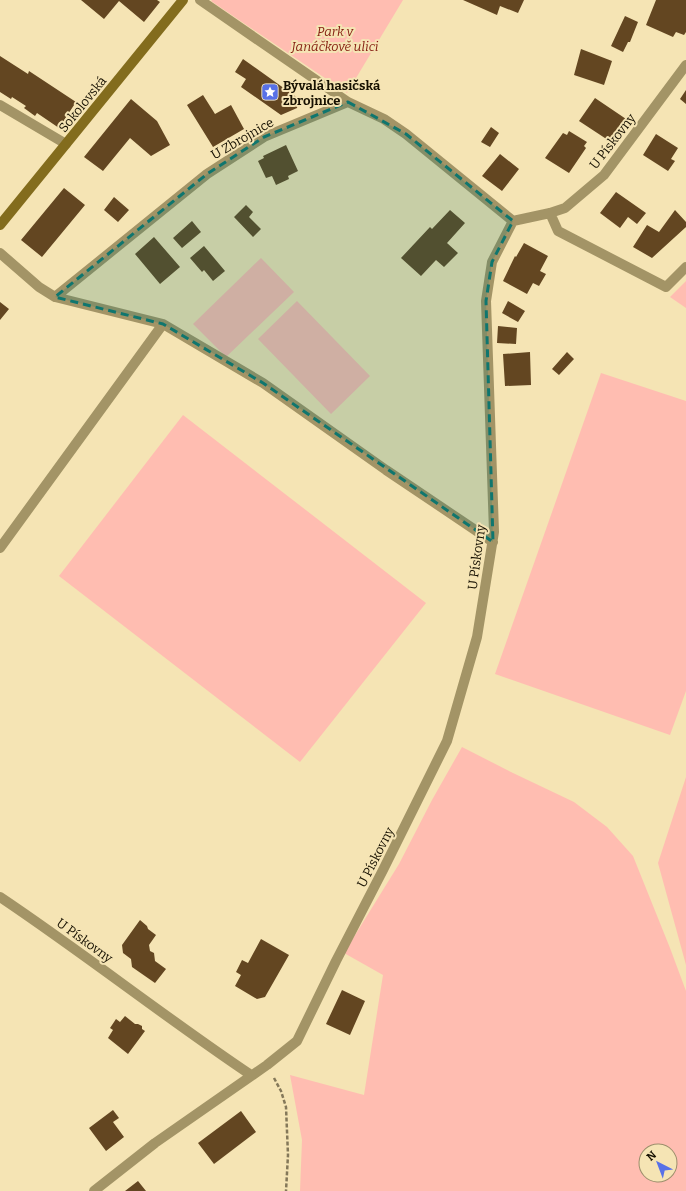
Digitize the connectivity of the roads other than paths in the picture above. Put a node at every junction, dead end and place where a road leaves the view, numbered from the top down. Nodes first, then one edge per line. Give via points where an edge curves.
1 (183, 0) edge
2 (200, 0) edge
3 (686, 66) edge
4 (348, 102) junction
5 (0, 105) edge
6 (66, 144) junction
7 (550, 213) junction
8 (513, 221) junction
9 (0, 225) edge
10 (0, 253) edge
11 (686, 267) edge
12 (55, 297) junction
13 (163, 324) junction
14 (493, 542) junction
15 (0, 548) edge
16 (0, 897) edge
17 (251, 1075) junction
18 (94, 1191) edge

1 - 6 street, Sokolovská
2 - 4 street
3 - 7 street, U Pískovny via 604,175 565,208
4 - 8 street via 384,119 406,134
4 - 12 street, U Zbrojnice via 264,138 207,174
5 - 6 street
6 - 9 street, Sokolovská
7 - 8 street, U Pískovny
7 - 11 street via 558,231 666,287
8 - 14 street, U Pískovny via 492,262 486,301
10 - 12 street via 39,287
12 - 13 street
13 - 14 street via 262,383
13 - 15 street
14 - 17 street, U Pískovny via 477,637 448,742 297,1041
16 - 17 street, U Pískovny via 59,937 205,1045
17 - 18 street, U Pískovny via 155,1143

